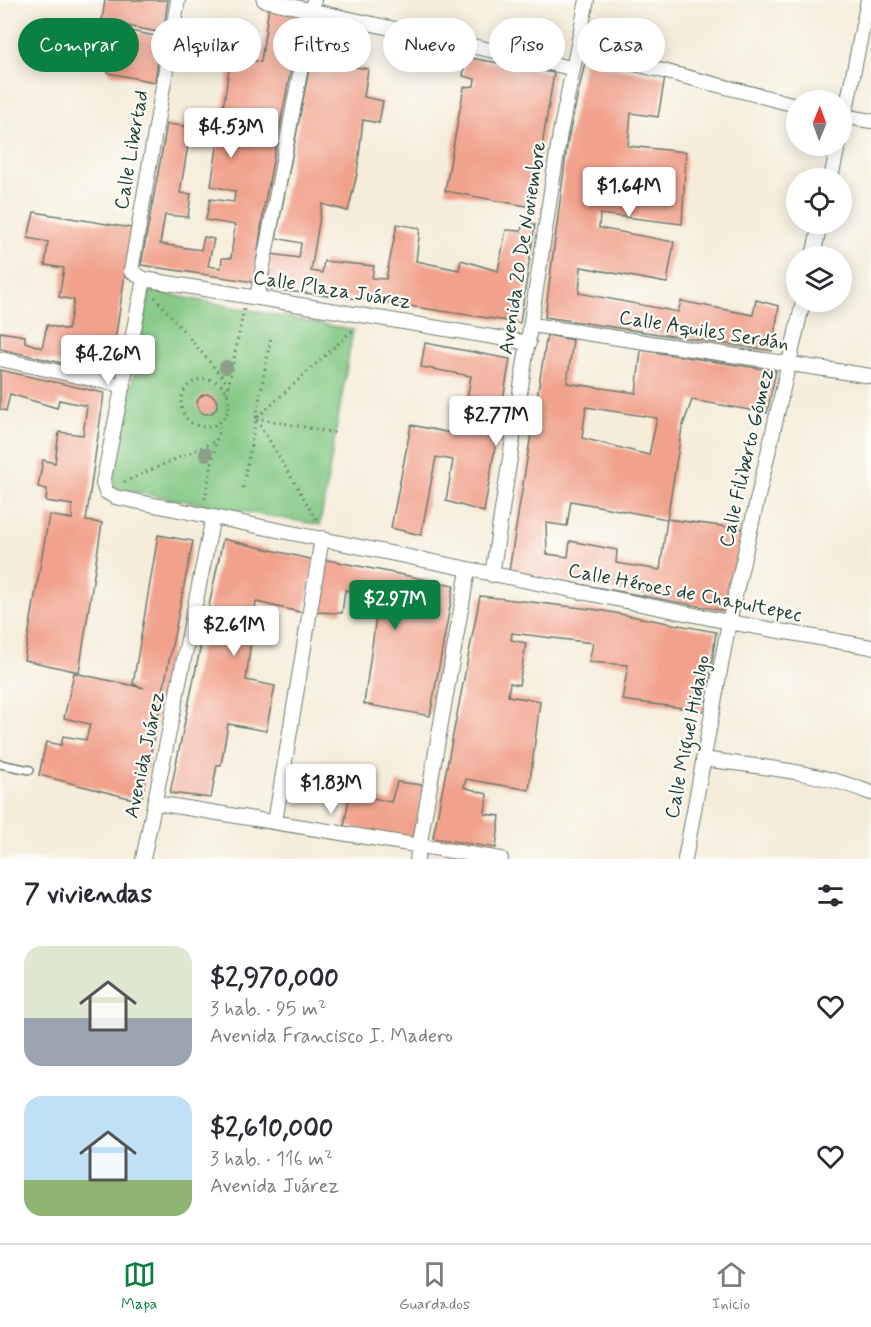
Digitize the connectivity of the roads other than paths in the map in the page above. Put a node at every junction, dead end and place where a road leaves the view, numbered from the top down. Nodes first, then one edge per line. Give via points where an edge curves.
1 (178, 0) edge
2 (264, 0) edge
3 (587, 0) edge
4 (868, 0) edge
5 (313, 5) edge
6 (583, 18) edge
7 (577, 49) edge
8 (571, 68) junction
9 (665, 72) edge
10 (849, 90) edge
11 (786, 102) edge
12 (852, 121) edge
13 (871, 121) edge
14 (131, 271) joint
15 (147, 285) junction
16 (257, 297) junction
17 (801, 312) edge
18 (532, 325) junction
19 (529, 343) junction
20 (0, 359) edge
21 (789, 364) junction
22 (871, 376) edge
23 (124, 386) junction
24 (213, 517) junction
25 (321, 532) junction
26 (468, 570) junction
27 (492, 575) junction
28 (729, 622) junction
29 (871, 647) edge
30 (703, 759) junction
31 (0, 764) edge
32 (30, 770) dead end
33 (871, 793) edge
34 (156, 802) junction
35 (275, 822) junction
36 (418, 852) edge
37 (143, 859) edge
38 (501, 859) edge
39 (685, 859) edge

1 - 14 street, Calle Libertad
2 - 5 street
3 - 6 street, Avenida 20 De Noviembre
4 - 10 street
5 - 8 street
5 - 16 street
7 - 8 street, Avenida 20 De Noviembre
8 - 18 street, Avenida 20 De Noviembre
9 - 11 street
12 - 13 street
14 - 15 street, Calle Plaza Juárez
15 - 16 street, Calle Plaza Juárez
15 - 23 street
16 - 19 street, Calle Plaza Juárez
17 - 21 street, Calle Filiberto Gómez
18 - 19 street, Avenida 20 De Noviembre
18 - 21 street, Calle Aquiles Serdán
19 - 27 street, Avenida 20 De Noviembre
20 - 23 street
21 - 22 street, Calle Aquiles Serdán
21 - 28 street, Calle Filiberto Gómez
23 - 24 street via 103,483 106,492
24 - 25 street
24 - 34 street, Avenida Juárez
25 - 26 street
25 - 35 street
26 - 27 street
26 - 36 street
27 - 28 street, Calle Héroes de Chapultepec
28 - 29 street, Calle Héroes de Chapultepec
28 - 30 street, Calle Miguel Hidalgo
30 - 33 street via 844,782
30 - 39 street, Calle Miguel Hidalgo
31 - 32 lane
34 - 35 street
34 - 37 street, Avenida Juárez
35 - 36 street
36 - 38 street

